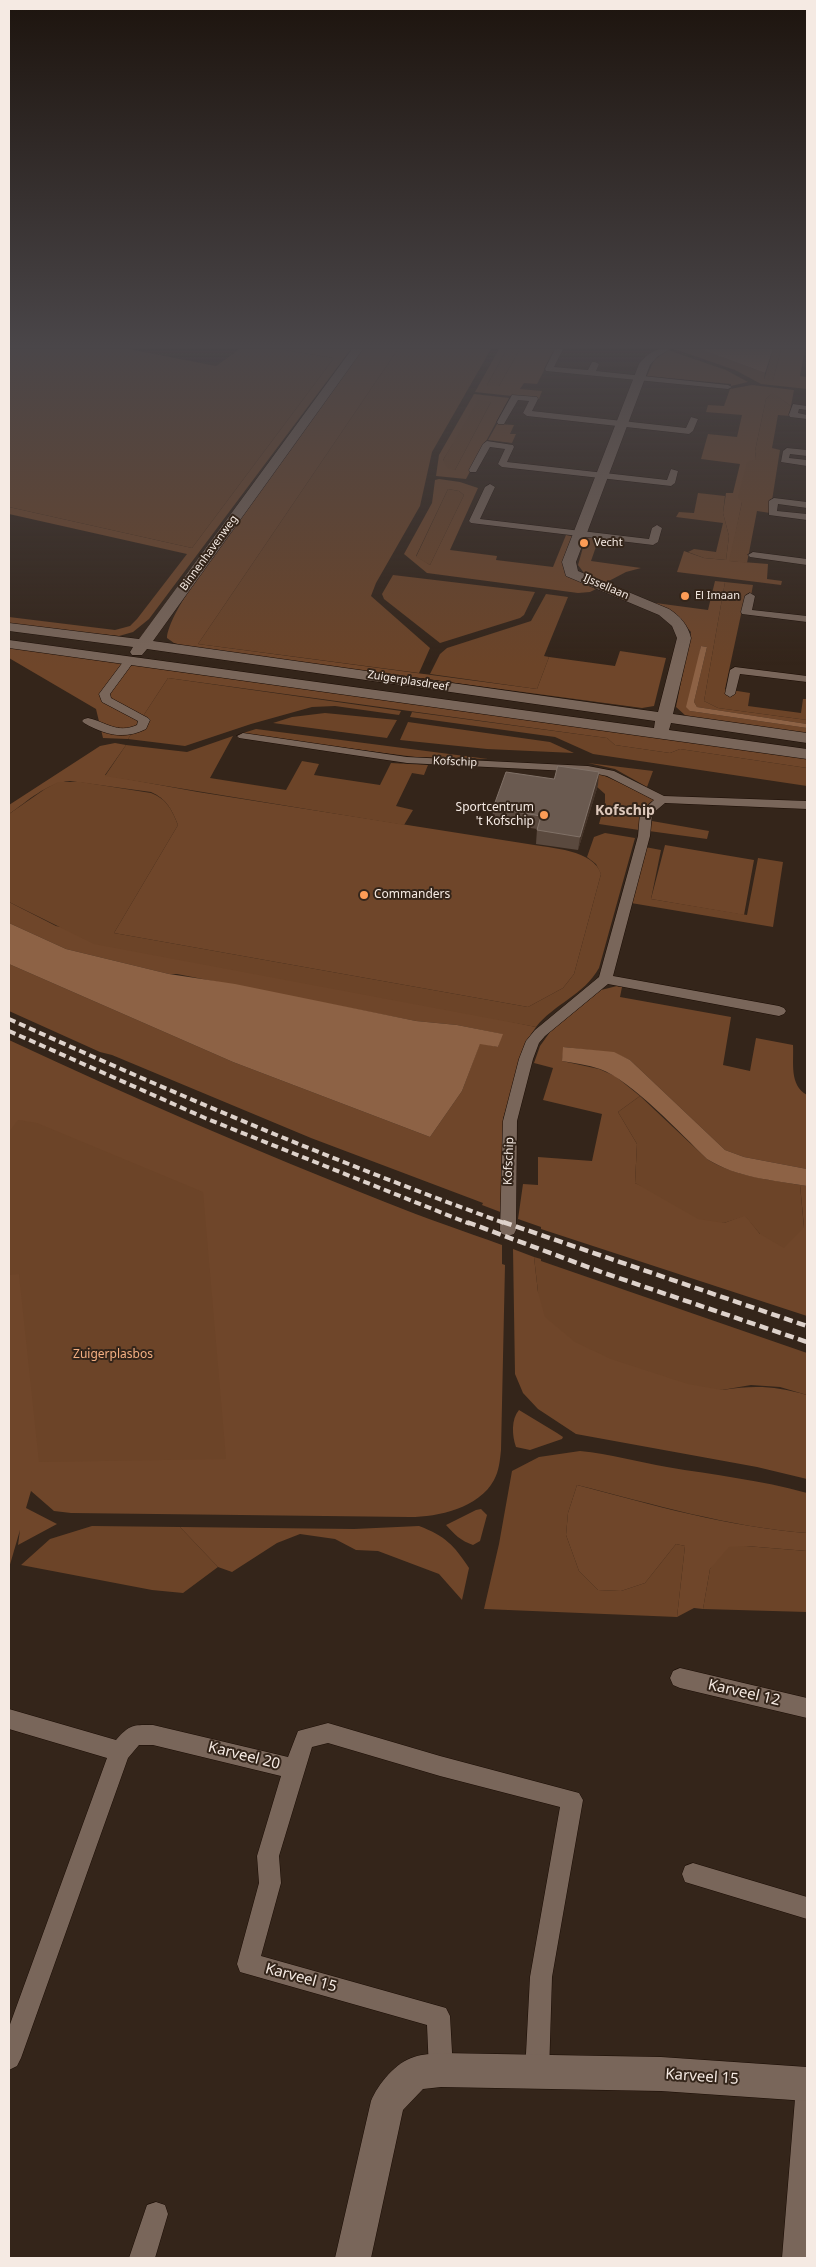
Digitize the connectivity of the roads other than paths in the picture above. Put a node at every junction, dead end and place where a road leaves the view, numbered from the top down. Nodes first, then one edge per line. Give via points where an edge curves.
1 (281, 455) edge
2 (482, 455) edge
3 (506, 455) edge
4 (528, 455) dead end
5 (610, 455) edge
6 (785, 455) edge
7 (551, 458) dead end
8 (807, 463) edge
9 (523, 466) junction
10 (628, 466) dead end
11 (546, 469) junction
12 (650, 469) dead end
13 (474, 470) dead end
14 (674, 471) dead end
15 (602, 475) junction
16 (624, 478) junction
17 (646, 480) junction
18 (490, 487) dead end
19 (807, 505) edge
20 (502, 511) dead end
21 (526, 513) dead end
22 (807, 517) edge
23 (610, 523) dead end
24 (496, 524) junction
25 (521, 526) junction
26 (657, 528) dead end
27 (580, 534) junction
28 (605, 536) junction
29 (753, 556) dead end
30 (807, 562) edge
31 (750, 596) dead end
32 (807, 620) edge
33 (9, 628) edge
34 (9, 644) edge
35 (144, 644) junction
36 (130, 660) junction
37 (807, 679) edge
38 (730, 694) dead end
39 (88, 721) dead end
40 (662, 726) junction
41 (243, 736) dead end
42 (807, 738) edge
43 (807, 754) edge
44 (662, 799) junction
45 (807, 805) edge
46 (605, 979) junction
47 (779, 1011) dead end
48 (508, 1230) dead end
49 (680, 1678) dead end
50 (807, 1708) edge
51 (9, 1720) edge
52 (120, 1751) junction
53 (294, 1769) junction
54 (693, 1874) dead end
55 (807, 1908) edge
56 (9, 2058) edge
57 (441, 2070) junction
58 (537, 2073) junction
59 (807, 2084) edge
60 (807, 2099) edge
61 (156, 2214) dead end
62 (142, 2258) edge
63 (353, 2258) edge
64 (795, 2258) edge

1 - 35 street, Binnenhavenweg
2 - 13 street
3 - 9 street via 502,464
4 - 9 street
5 - 15 street, IJssellaan
6 - 8 street via 784,460
7 - 11 street
9 - 11 street
10 - 16 street
11 - 15 street
12 - 17 street
14 - 17 street via 671,483
15 - 16 street
15 - 27 street, IJssellaan
16 - 17 street
18 - 24 street via 474,521
19 - 22 street via 774,501 772,512
20 - 24 street
21 - 25 street
23 - 28 street
24 - 25 street
25 - 27 street
26 - 28 street via 653,542 630,536
27 - 28 street
27 - 40 street, IJssellaan via 569,562 572,573 664,612 683,629 684,638
29 - 30 street
31 - 32 street via 746,612
33 - 35 street, Zuigerplasdreef
34 - 36 street, Zuigerplasdreef
35 - 36 street, Binnenhavenweg
35 - 40 street, Zuigerplasdreef
36 - 39 street via 104,694 106,700 144,720 142,727 133,732 106,731
36 - 40 street, Zuigerplasdreef
37 - 38 street via 735,670
40 - 42 street, Zuigerplasdreef
40 - 43 street, Zuigerplasdreef
41 - 44 street, Kofschip via 407,760 588,769 610,773
44 - 45 street, Kofschip
44 - 46 street via 646,813 644,836
46 - 47 street
46 - 48 street, Kofschip via 540,1033 526,1059 510,1121
49 - 50 street, Karveel 12
51 - 52 street
52 - 53 street, Karveel 20 via 134,1735 153,1735
52 - 56 street, Karveel 20
53 - 57 street, Karveel 15 via 268,1856 270,1883 248,1964 438,2016
53 - 58 street, Karveel 20 via 305,1738 328,1733 572,1800 541,1978
54 - 55 street
57 - 58 street, Karveel 15
57 - 63 street, Karveel 15 via 415,2073 388,2101
58 - 59 street, Karveel 15 via 661,2074
60 - 64 street
61 - 62 street

